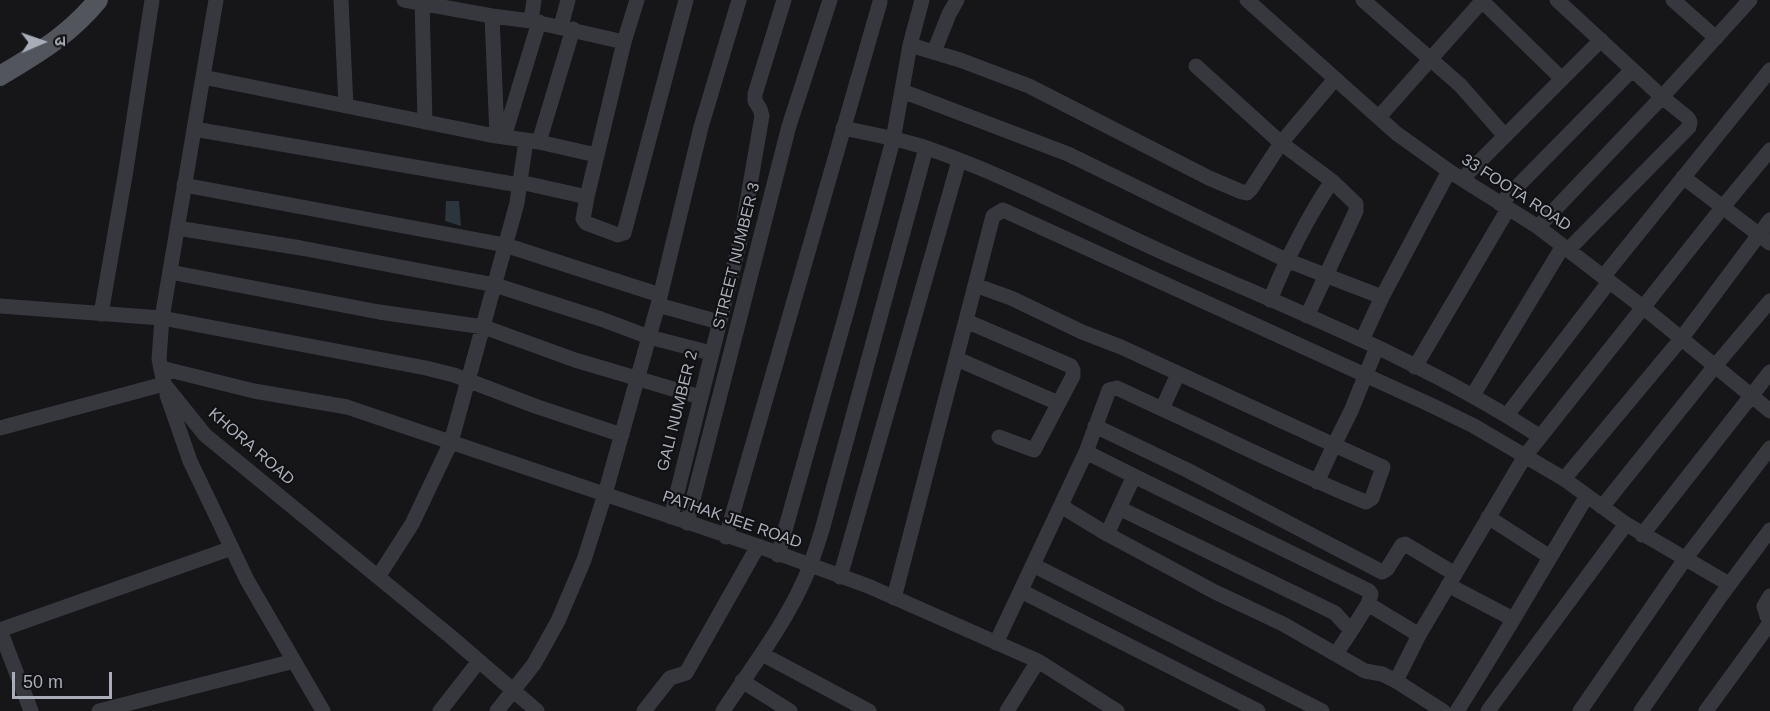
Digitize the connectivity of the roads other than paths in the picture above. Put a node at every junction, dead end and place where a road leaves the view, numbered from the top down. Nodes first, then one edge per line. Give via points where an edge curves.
1 (98, 0) edge
2 (152, 0) edge
3 (216, 0) edge
4 (341, 0) edge
5 (404, 0) edge
6 (534, 0) edge
7 (568, 0) edge
8 (637, 0) edge
9 (686, 0) edge
10 (739, 0) edge
11 (784, 0) edge
12 (830, 0) edge
13 (922, 0) edge
14 (957, 0) edge
15 (1246, 0) edge
16 (1364, 0) edge
17 (1482, 0) edge
18 (1557, 0) edge
19 (1673, 0) edge
20 (1750, 0) edge
21 (422, 1) edge
22 (880, 2) dead end
23 (462, 5) edge
24 (1264, 6) edge
25 (492, 16) junction
26 (535, 21) junction
27 (567, 28) junction
28 (1716, 38) junction
29 (1601, 40) junction
30 (624, 42) junction
31 (910, 45) junction
32 (934, 52) junction
33 (1431, 59) junction
34 (1196, 66) dead end
35 (1632, 70) junction
36 (1770, 70) edge
37 (0, 76) edge
38 (203, 77) junction
39 (1335, 79) junction
40 (1562, 79) junction
41 (902, 91) junction
42 (1662, 97) junction
43 (346, 106) junction
44 (1378, 117) junction
45 (425, 122) junction
46 (843, 128) junction
47 (194, 129) junction
48 (500, 136) junction
49 (1505, 136) junction
50 (893, 140) junction
51 (532, 141) junction
52 (1281, 143) junction
53 (926, 148) junction
54 (1770, 150) edge
55 (596, 155) junction
56 (959, 161) junction
57 (1456, 175) junction
58 (1683, 177) junction
59 (1332, 181) junction
60 (520, 183) junction
61 (184, 185) junction
62 (587, 197) junction
63 (1504, 207) junction
64 (1722, 208) junction
65 (1770, 220) edge
66 (1538, 227) junction
67 (177, 228) junction
68 (1764, 239) edge
69 (506, 245) junction
70 (1566, 248) junction
71 (1287, 260) junction
72 (170, 272) junction
73 (1326, 275) junction
74 (1606, 280) junction
75 (495, 285) junction
76 (975, 285) junction
77 (1382, 297) junction
78 (659, 300) junction
79 (1270, 300) junction
80 (1770, 301) edge
81 (0, 306) edge
82 (1644, 308) junction
83 (101, 314) junction
84 (1307, 316) junction
85 (162, 318) junction
86 (966, 321) junction
87 (719, 322) junction
88 (484, 327) junction
89 (649, 338) junction
90 (1681, 339) junction
91 (1362, 340) junction
92 (1377, 347) junction
93 (711, 353) junction
94 (957, 359) junction
95 (1715, 366) junction
96 (1415, 367) junction
97 (1770, 372) edge
98 (1178, 374) junction
99 (162, 376) junction
100 (1365, 376) junction
101 (637, 380) junction
102 (468, 381) junction
103 (1473, 395) junction
104 (1750, 395) junction
105 (700, 397) junction
106 (1058, 404) junction
107 (1162, 410) junction
108 (1770, 411) edge
109 (1507, 415) junction
110 (1095, 426) junction
111 (0, 428) edge
112 (622, 435) junction
113 (1539, 436) junction
114 (999, 437) dead end
115 (451, 442) junction
116 (1334, 445) junction
117 (1770, 448) edge
118 (1086, 452) junction
119 (1525, 456) junction
120 (1134, 476) junction
121 (1564, 479) junction
122 (1317, 482) junction
123 (605, 494) junction
124 (1587, 496) junction
125 (1061, 506) junction
126 (1602, 507) junction
127 (1119, 508) junction
128 (670, 517) junction
129 (1488, 518) junction
130 (687, 523) junction
131 (1626, 524) junction
132 (1770, 530) edge
133 (1107, 534) junction
134 (1642, 535) junction
135 (726, 537) junction
136 (758, 546) junction
137 (232, 548) junction
138 (778, 555) junction
139 (1550, 556) junction
140 (1685, 559) junction
141 (1033, 565) junction
142 (810, 566) junction
143 (378, 577) junction
144 (840, 577) junction
145 (1451, 580) junction
146 (1729, 584) junction
147 (1021, 591) junction
148 (1770, 596) edge
149 (894, 598) junction
150 (1368, 604) junction
151 (1770, 618) edge
152 (1513, 619) junction
153 (1770, 623) edge
154 (1353, 628) junction
155 (0, 630) edge
156 (1419, 635) junction
157 (996, 643) junction
158 (762, 654) junction
159 (1336, 654) junction
160 (294, 661) junction
161 (479, 661) junction
162 (1038, 661) junction
163 (742, 681) junction
164 (1396, 681) junction
165 (514, 691) junction
166 (725, 710) edge
167 (31, 711) edge
168 (99, 711) edge
169 (323, 711) edge
170 (440, 711) edge
171 (497, 711) edge
172 (537, 711) edge
173 (644, 711) edge
174 (790, 711) edge
175 (869, 711) edge
176 (1006, 711) edge
177 (1117, 711) edge
178 (1258, 711) edge
179 (1322, 711) edge
180 (1443, 711) edge
181 (1457, 711) edge
182 (1488, 711) edge
183 (1580, 711) edge
184 (1641, 711) edge
185 (1706, 711) edge

1 - 37 main road via 59,40
2 - 83 street
3 - 38 street
4 - 43 street
5 - 21 street
6 - 26 street
7 - 27 street
8 - 30 street
9 - 62 street via 624,232 618,235 586,223
10 - 78 street via 701,127
11 - 87 street, GALI NUMBER 2 via 755,94 762,116 741,237
12 - 130 street, STREET NUMBER 3 via 789,126
13 - 31 street
14 - 32 street
15 - 24 street, 33 FOOTA ROAD
16 - 33 street
17 - 33 street
17 - 40 street
18 - 29 street
19 - 28 street
20 - 28 street
21 - 23 street
21 - 45 street
22 - 46 street
23 - 25 street
24 - 39 street, 33 FOOTA ROAD
25 - 26 street
25 - 48 street
26 - 27 street
26 - 48 street
27 - 30 street
27 - 51 street
28 - 42 street
29 - 35 street
29 - 40 street
30 - 55 street
31 - 32 street
31 - 41 street
32 - 52 street via 1029,86 1242,192 1251,189
33 - 44 street
33 - 49 street
34 - 52 street
35 - 42 street
35 - 63 street
36 - 58 street
38 - 43 street
38 - 47 street
39 - 44 street, 33 FOOTA ROAD
39 - 52 street
40 - 49 street
41 - 50 street
41 - 71 street via 1068,154
42 - 66 street
42 - 70 street via 1688,118 1689,127
43 - 45 street
44 - 57 street, 33 FOOTA ROAD
45 - 48 street
46 - 50 street
46 - 135 street
47 - 60 street
47 - 61 street
48 - 51 street
49 - 57 street
50 - 53 street
50 - 138 street
51 - 55 street
51 - 60 street
52 - 59 street
53 - 56 street
53 - 142 street
54 - 64 street
55 - 62 street
56 - 79 street
56 - 144 street
57 - 63 street, 33 FOOTA ROAD
57 - 77 street
58 - 64 street
58 - 74 street
59 - 71 street
59 - 73 street via 1356,204 1356,211
60 - 62 street
60 - 69 street
61 - 67 street
61 - 69 street
63 - 66 street, 33 FOOTA ROAD
63 - 96 street
64 - 68 street
64 - 82 street
65 - 68 street
66 - 70 street, 33 FOOTA ROAD
67 - 72 street
67 - 75 street
68 - 90 street
69 - 75 street
69 - 78 street
70 - 74 street, 33 FOOTA ROAD
70 - 103 street
71 - 73 street
71 - 79 street
72 - 85 street
72 - 88 street via 379,312
73 - 77 street
73 - 84 street
74 - 82 street, 33 FOOTA ROAD
74 - 109 street
75 - 88 street
75 - 89 street
76 - 86 street
76 - 98 street
76 - 100 street via 993,216 1003,210
77 - 91 street
78 - 87 street
78 - 89 street
79 - 84 street
80 - 95 street
81 - 83 street
82 - 90 street, 33 FOOTA ROAD
82 - 113 street
83 - 85 street
84 - 91 street
85 - 99 street
85 - 102 street via 426,368
86 - 94 street
86 - 106 street via 1071,366 1073,376
87 - 93 street, GALI NUMBER 2
88 - 101 street
88 - 102 street
89 - 93 street
89 - 101 street
90 - 95 street, 33 FOOTA ROAD
90 - 121 street
91 - 92 street
92 - 96 street
92 - 100 street
93 - 105 street, GALI NUMBER 2
94 - 106 street
94 - 149 street
95 - 104 street, 33 FOOTA ROAD
95 - 126 street
96 - 103 street
97 - 104 street
98 - 107 street
98 - 116 street
99 - 111 street
99 - 115 street, PATHAK JEE ROAD via 346,407
99 - 137 street via 190,461
99 - 143 street, KHORA ROAD via 205,435
100 - 116 street
100 - 119 street via 1474,426
101 - 105 street
101 - 112 street
102 - 112 street
102 - 115 street
103 - 109 street
104 - 108 street, 33 FOOTA ROAD
104 - 134 street
105 - 128 street, GALI NUMBER 2
106 - 114 street via 1034,450
107 - 110 street via 1113,388 1106,395
107 - 122 street
109 - 113 street
110 - 118 street
110 - 145 street via 1382,572 1405,544
112 - 123 street
113 - 119 street
115 - 123 street, PATHAK JEE ROAD
115 - 143 street via 412,524
116 - 122 street
116 - 122 street via 1383,467 1371,498 1366,502
117 - 140 street
118 - 120 street
118 - 125 street
119 - 121 street
119 - 129 street
120 - 127 street
120 - 150 street via 1369,591
121 - 124 street
123 - 128 street, PATHAK JEE ROAD
123 - 165 street via 584,560 558,621
124 - 126 street
124 - 139 street
125 - 133 street
125 - 141 street
126 - 131 street
127 - 133 street
127 - 154 street via 1332,612
128 - 130 street, PATHAK JEE ROAD
129 - 139 street
129 - 145 street
130 - 135 street, PATHAK JEE ROAD
131 - 134 street
131 - 182 street
132 - 146 street
133 - 159 street
134 - 140 street
135 - 136 street, PATHAK JEE ROAD
136 - 138 street, PATHAK JEE ROAD
136 - 173 street via 686,673 670,678
137 - 155 street
137 - 160 street
138 - 142 street, PATHAK JEE ROAD
139 - 152 street
140 - 146 street
140 - 183 street
141 - 147 street
141 - 179 street
142 - 144 street, PATHAK JEE ROAD
142 - 158 street
143 - 161 street, KHORA ROAD
144 - 149 street, PATHAK JEE ROAD
145 - 152 street
145 - 156 street
146 - 184 street
147 - 157 street
147 - 178 street
148 - 151 street via 1764,606
149 - 157 street, PATHAK JEE ROAD
150 - 154 street
150 - 156 street
152 - 181 street
153 - 185 street
154 - 159 street
155 - 167 street
156 - 164 street
157 - 162 street, PATHAK JEE ROAD
158 - 163 street
158 - 175 street
159 - 164 street via 1365,671
160 - 168 street
160 - 169 street
161 - 165 street, KHORA ROAD
161 - 170 street
162 - 176 street
162 - 177 street, PATHAK JEE ROAD
163 - 166 street
163 - 174 street
164 - 180 street
165 - 171 street
165 - 172 street, KHORA ROAD

